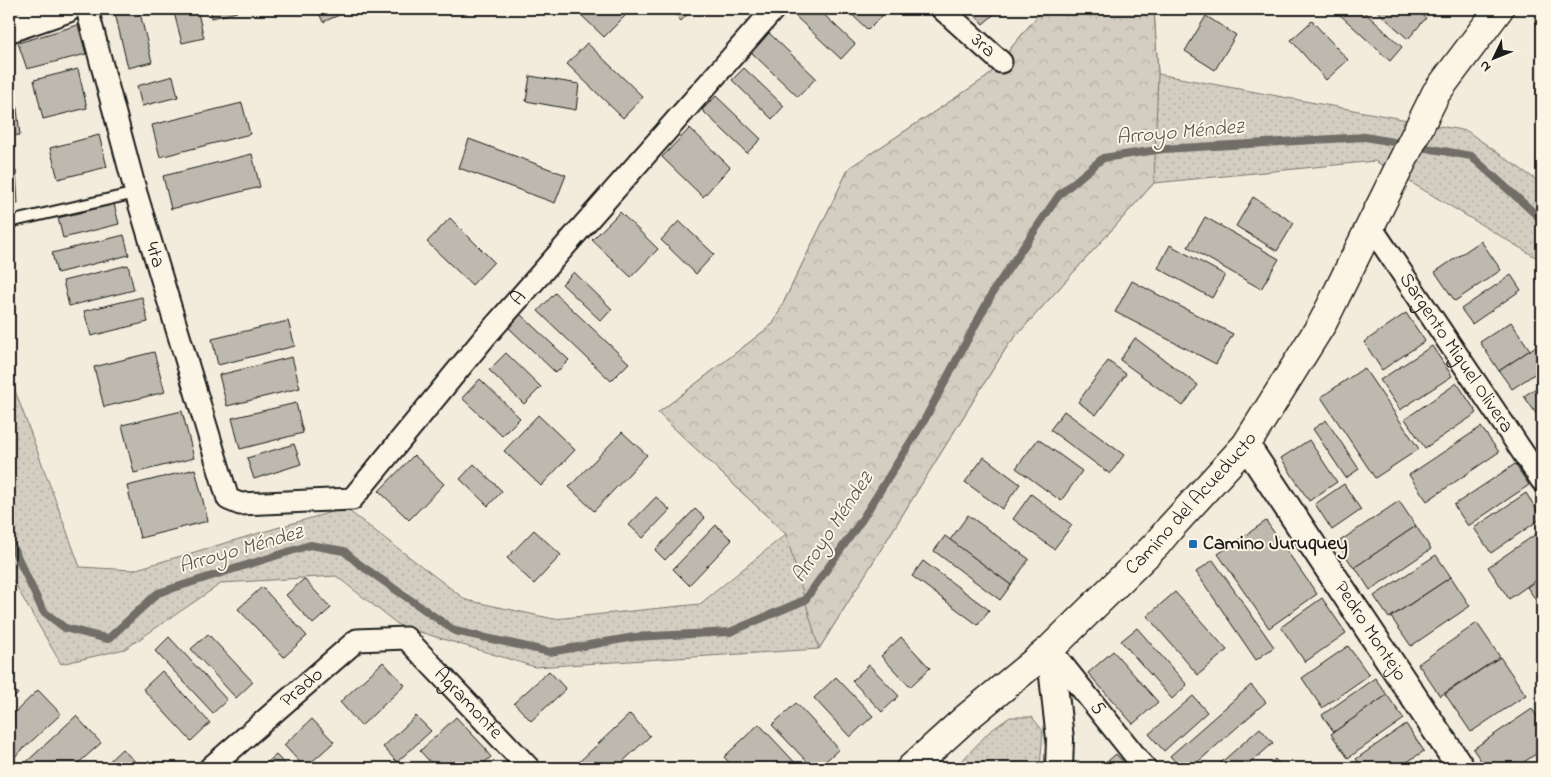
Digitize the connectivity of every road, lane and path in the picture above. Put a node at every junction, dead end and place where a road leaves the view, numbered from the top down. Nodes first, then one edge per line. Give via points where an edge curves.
1 (67, 9) edge
2 (87, 9) edge
3 (774, 9) edge
4 (942, 9) edge
5 (1499, 9) edge
6 (9, 28) edge
7 (1001, 62) dead end
8 (136, 193) junction
9 (9, 222) edge
10 (1371, 227) junction
11 (1246, 445) junction
12 (1542, 480) edge
13 (228, 499) joint
14 (406, 638) joint
15 (1050, 649) junction
16 (210, 768) edge
17 (529, 768) edge
18 (911, 768) edge
19 (1059, 768) edge
20 (1145, 768) edge
21 (1461, 768) edge

1 - 6 street
2 - 8 street, 4ta
3 - 13 street, A via 485,337 352,499 240,504
4 - 7 street, 3ra
5 - 10 main road, Camino del Acueducto via 1436,93
8 - 9 lane
8 - 13 street, 4ta
10 - 11 main road, Camino del Acueducto via 1323,322
10 - 12 street, Sargento Miguel Olivera
11 - 15 main road, Camino del Acueducto via 1156,545
11 - 21 street, Pedro Montejo
14 - 16 street, Prado via 357,640
14 - 17 street, Agramonte
15 - 18 main road, Camino del Acueducto
15 - 19 street via 1060,739
15 - 20 street, 5

